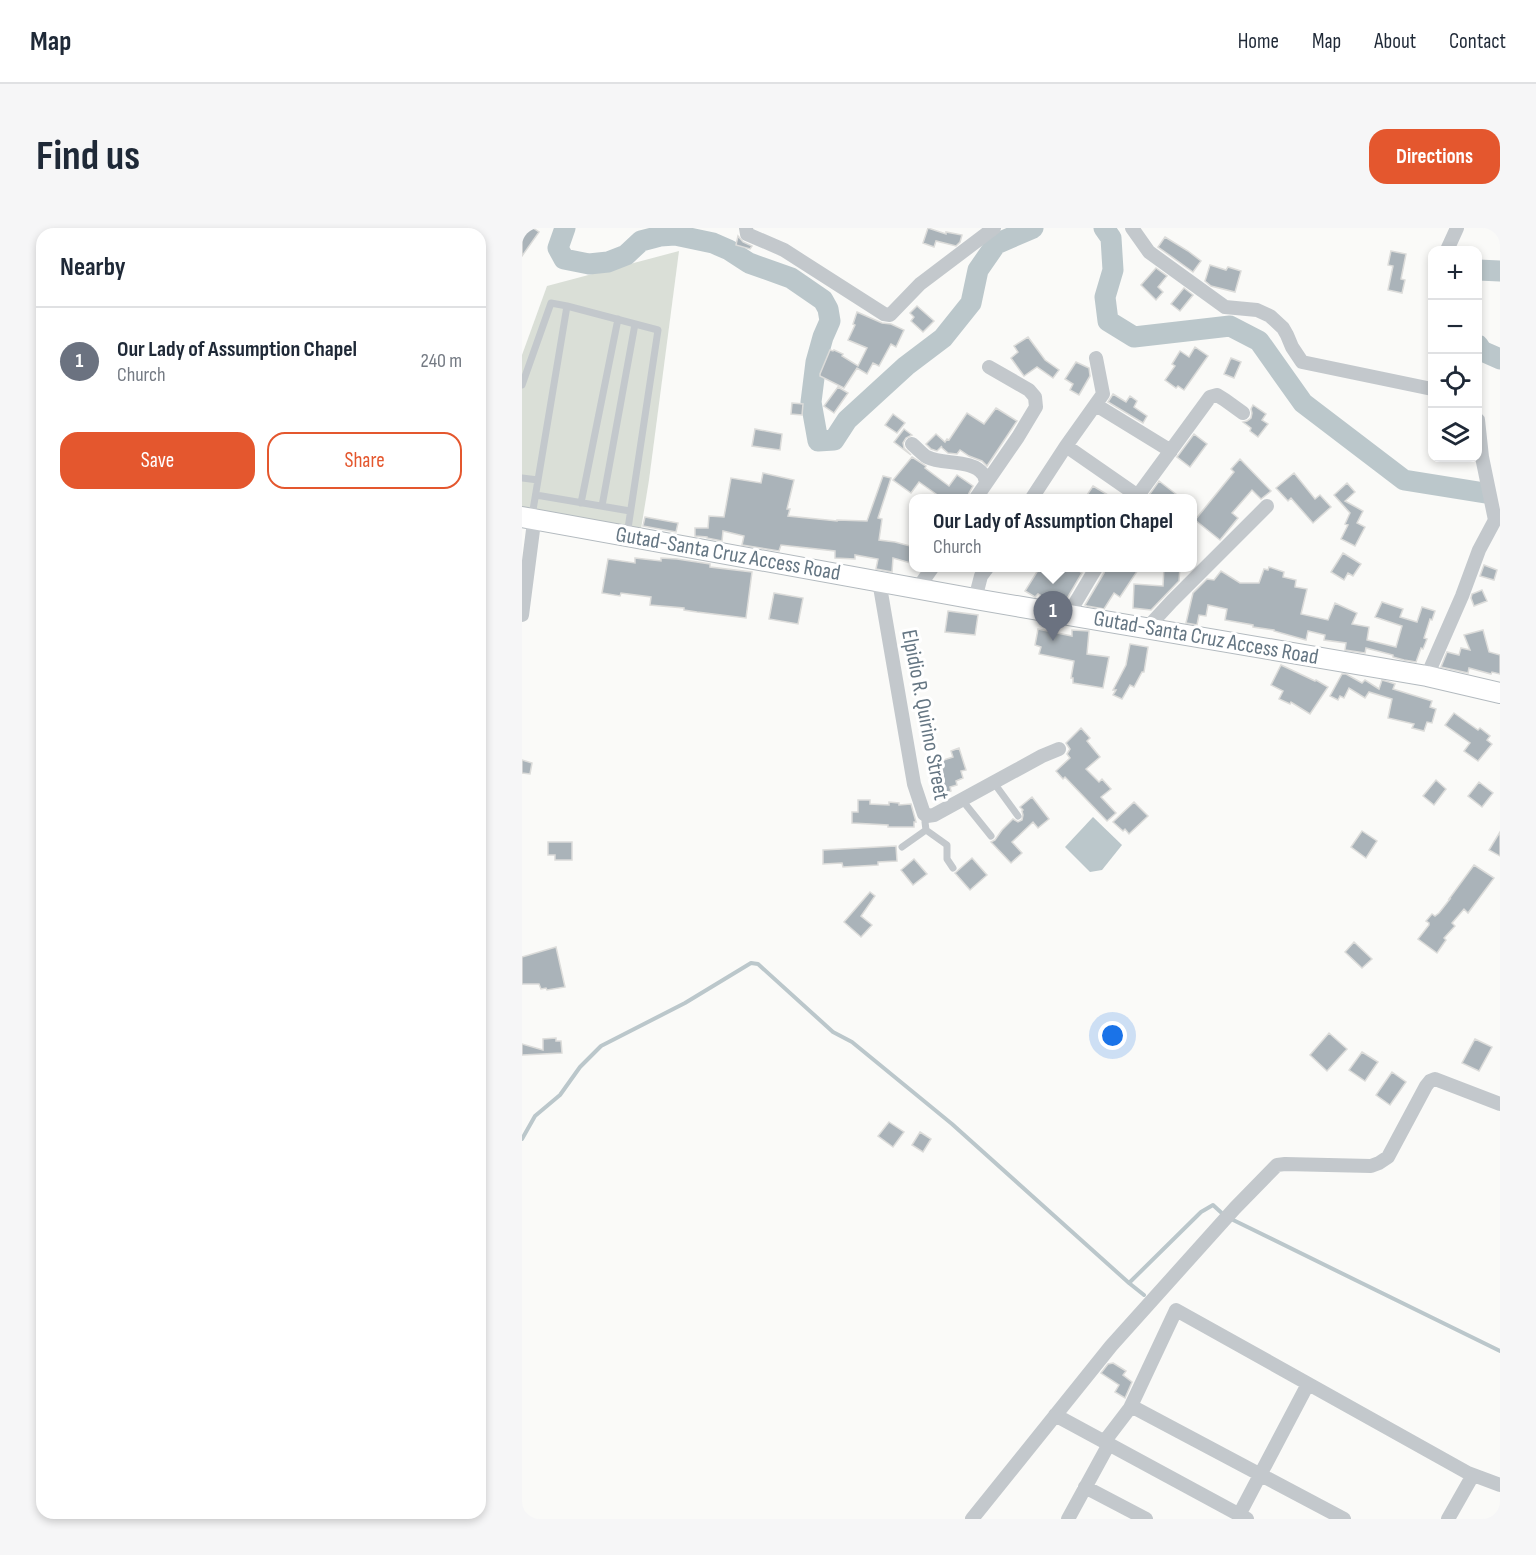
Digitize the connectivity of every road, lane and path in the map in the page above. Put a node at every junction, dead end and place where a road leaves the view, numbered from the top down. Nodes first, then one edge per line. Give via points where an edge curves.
1 (746, 228) edge
2 (994, 228) edge
3 (1132, 228) edge
4 (1457, 228) edge
5 (1449, 246) edge
6 (567, 306) junction
7 (618, 319) junction
8 (635, 324) junction
9 (1096, 358) dead end
10 (990, 367) dead end
11 (522, 385) edge
12 (1428, 388) edge
13 (1096, 405) junction
14 (1244, 413) dead end
15 (912, 444) dead end
16 (1066, 446) junction
17 (1171, 451) junction
18 (1482, 457) edge
19 (522, 478) edge
20 (538, 480) junction
21 (986, 483) junction
22 (979, 494) edge
23 (1035, 494) edge
24 (1133, 494) edge
25 (1139, 494) edge
26 (536, 495) junction
27 (581, 503) junction
28 (602, 506) junction
29 (1267, 506) dead end
30 (630, 511) junction
31 (530, 518) edge
32 (627, 535) junction
33 (929, 572) edge
34 (984, 572) edge
35 (1093, 572) edge
36 (879, 581) junction
37 (918, 588) junction
38 (975, 598) junction
39 (522, 615) edge
40 (1068, 615) junction
41 (1147, 628) junction
42 (1427, 676) junction
43 (1500, 693) edge
44 (1059, 749) dead end
45 (994, 783) junction
46 (962, 800) junction
47 (1018, 816) dead end
48 (926, 823) junction
49 (991, 836) dead end
50 (902, 847) dead end
51 (953, 868) dead end
52 (1500, 1104) edge
53 (1308, 1384) junction
54 (1131, 1406) junction
55 (1055, 1415) junction
56 (1107, 1443) junction
57 (1260, 1474) junction
58 (1473, 1475) junction
59 (1500, 1485) edge
60 (1085, 1487) junction
61 (1243, 1517) edge
62 (972, 1519) edge
63 (1068, 1519) edge
64 (1146, 1519) edge
65 (1344, 1519) edge
66 (1448, 1519) edge

1 - 2 street via 747,234 784,250 890,315 920,284
3 - 12 street via 1149,252 1225,307 1257,310 1270,316 1283,328 1302,362
4 - 5 street
6 - 7 lane
6 - 11 lane via 551,303
6 - 20 lane
7 - 8 lane
7 - 27 lane
8 - 28 lane
8 - 30 lane via 658,330
9 - 13 street via 1103,394
10 - 21 street via 1029,390 1036,407
13 - 16 street
13 - 17 street
14 - 17 street via 1217,395 1210,397
15 - 21 street via 928,457 978,470 984,474
16 - 23 street
16 - 24 street
17 - 25 street
18 - 42 street via 1495,520
19 - 20 lane
20 - 26 lane
21 - 22 street
26 - 27 lane
26 - 31 lane
27 - 28 lane
28 - 30 lane
29 - 41 street
30 - 32 lane
31 - 32 main road, Gutad-Santa Cruz Access Road
31 - 39 street via 533,530
32 - 36 main road, Gutad-Santa Cruz Access Road
33 - 37 street
34 - 38 street
35 - 40 street
36 - 37 main road, Gutad-Santa Cruz Access Road
36 - 48 street, Elpidio R. Quirino Street via 914,784
37 - 38 main road, Gutad-Santa Cruz Access Road
38 - 40 main road, Gutad-Santa Cruz Access Road
40 - 41 main road, Gutad-Santa Cruz Access Road
41 - 42 main road, Gutad-Santa Cruz Access Road
42 - 43 main road, Gutad-Santa Cruz Access Road
44 - 45 street, Elpidio R. Quirino Street
45 - 46 street, Elpidio R. Quirino Street
45 - 47 lane
46 - 48 street, Elpidio R. Quirino Street via 934,814
46 - 49 lane
48 - 50 lane
48 - 51 lane via 947,845 947,859
52 - 55 street via 1435,1079 1430,1081 1388,1157 1379,1163 1277,1165 1111,1346
53 - 54 street via 1176,1310
53 - 57 street
53 - 58 street
54 - 56 street
54 - 57 street
55 - 56 street
55 - 62 street
56 - 60 street
56 - 61 street
57 - 61 street
57 - 65 street
58 - 59 street
58 - 66 street
60 - 63 street
60 - 64 street

